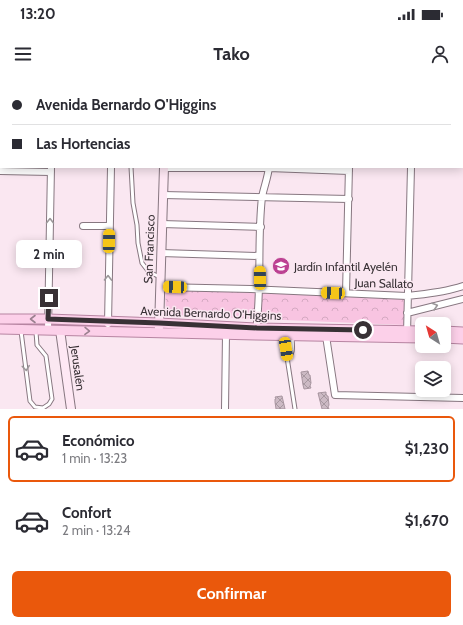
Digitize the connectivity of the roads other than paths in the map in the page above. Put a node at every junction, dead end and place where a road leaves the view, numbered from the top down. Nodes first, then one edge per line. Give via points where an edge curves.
1 (111, 168) edge
2 (131, 168) edge
3 (164, 168) edge
4 (269, 168) edge
5 (411, 168) edge
6 (349, 169) edge
7 (51, 170) edge
8 (0, 171) edge
9 (163, 195) junction
10 (262, 196) junction
11 (349, 199) junction
12 (162, 224) junction
13 (83, 226) dead end
14 (109, 226) junction
15 (261, 227) junction
16 (161, 253) junction
17 (259, 256) junction
18 (160, 277) junction
19 (463, 286) edge
20 (160, 287) junction
21 (260, 289) junction
22 (346, 293) junction
23 (407, 296) junction
24 (463, 299) edge
25 (407, 313) junction
26 (0, 319) edge
27 (48, 319) junction
28 (108, 321) junction
29 (159, 328) junction
30 (0, 329) edge
31 (21, 330) junction
32 (35, 330) junction
33 (48, 330) junction
34 (60, 330) junction
35 (108, 331) junction
36 (451, 331) edge
37 (256, 332) junction
38 (415, 332) edge
39 (463, 332) edge
40 (226, 334) junction
41 (407, 334) junction
42 (287, 336) junction
43 (326, 336) junction
44 (415, 336) edge
45 (451, 338) edge
46 (463, 339) edge
47 (287, 358) junction
48 (463, 398) edge
49 (72, 409) edge
50 (225, 409) edge
51 (295, 409) edge

1 - 14 street
2 - 18 lane via 133,203 142,263 149,272
3 - 4 street
3 - 9 street, San Francisco
4 - 6 street
4 - 10 street
5 - 23 street
6 - 11 street
7 - 8 street
27 -> 7 street
9 - 10 street
9 - 12 street, San Francisco
10 - 11 street
10 - 15 street
11 - 22 street
12 - 15 street
12 - 16 street, San Francisco
13 - 14 street
28 -> 14 street
15 - 17 street
16 - 17 street
16 - 18 street, San Francisco
17 - 21 street
18 - 20 street, San Francisco
19 - 23 street, Juan Sallato via 452,290
20 - 21 street, Juan Sallato
20 - 29 street, San Francisco
21 - 22 street, Juan Sallato
21 - 37 street
22 - 23 street, Juan Sallato
23 - 25 street
25 -> 24 street
25 - 41 street
27 -> 26 main road, Avenida Bernardo O'Higgins
27 - 28 main road, Avenida Bernardo O'Higgins
27 - 33 street
28 - 29 main road, Avenida Bernardo O'Higgins
28 - 35 street
29 - 35 main road, Avenida Bernardo O'Higgins
29 - 37 main road, Avenida Bernardo O'Higgins
29 - 40 main road, Avenida Bernardo O'Higgins
30 - 31 main road, Avenida Bernardo O'Higgins
31 - 32 main road, Avenida Bernardo O'Higgins
31 -> 32 lane via 30,401 35,407 43,408 50,404 52,399 46,356 37,345
32 - 33 main road, Avenida Bernardo O'Higgins
33 - 34 main road, Avenida Bernardo O'Higgins
34 -> 35 main road, Avenida Bernardo O'Higgins
34 - 49 street, Jerusalén
36 - 39 main road
37 - 40 main road, Avenida Bernardo O'Higgins
37 - 41 main road, Avenida Bernardo O'Higgins
37 - 42 main road, Avenida Bernardo O'Higgins
38 - 41 main road, Avenida Bernardo O'Higgins
40 - 50 street
41 - 43 main road, Avenida Bernardo O'Higgins
41 - 44 main road, Avenida Bernardo O'Higgins
42 - 43 main road, Avenida Bernardo O'Higgins
42 - 47 lane
42 - 47 lane via 292,352
43 - 48 street via 335,396
45 - 46 main road
47 - 51 lane

